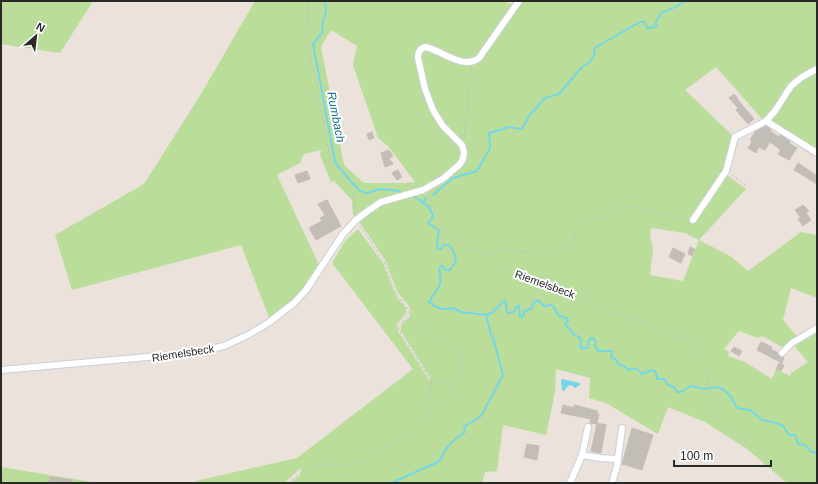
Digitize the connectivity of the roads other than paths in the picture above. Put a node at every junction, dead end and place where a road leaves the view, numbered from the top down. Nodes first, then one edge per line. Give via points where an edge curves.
1 (519, 1) edge
2 (817, 69) edge
3 (766, 121) junction
4 (817, 154) edge
5 (693, 220) road end
6 (817, 328) edge
7 (782, 353) dead end
8 (1, 370) edge
9 (588, 427) dead end
10 (622, 428) dead end
11 (582, 455) junction
12 (618, 459) junction
13 (570, 483) edge
14 (612, 483) edge

1 - 8 street, Riemelsbeck via 479,58 472,62 426,47 418,54 428,99 443,126 463,149 463,159 456,169 423,190 381,202 356,220 343,234 306,290 268,323 248,336 224,346 193,353
2 - 3 street via 791,86
3 - 4 street
3 - 5 street via 735,137 726,171
6 - 7 street via 792,343
9 - 11 street
10 - 12 street
11 - 12 street
11 - 13 street
12 - 14 street

